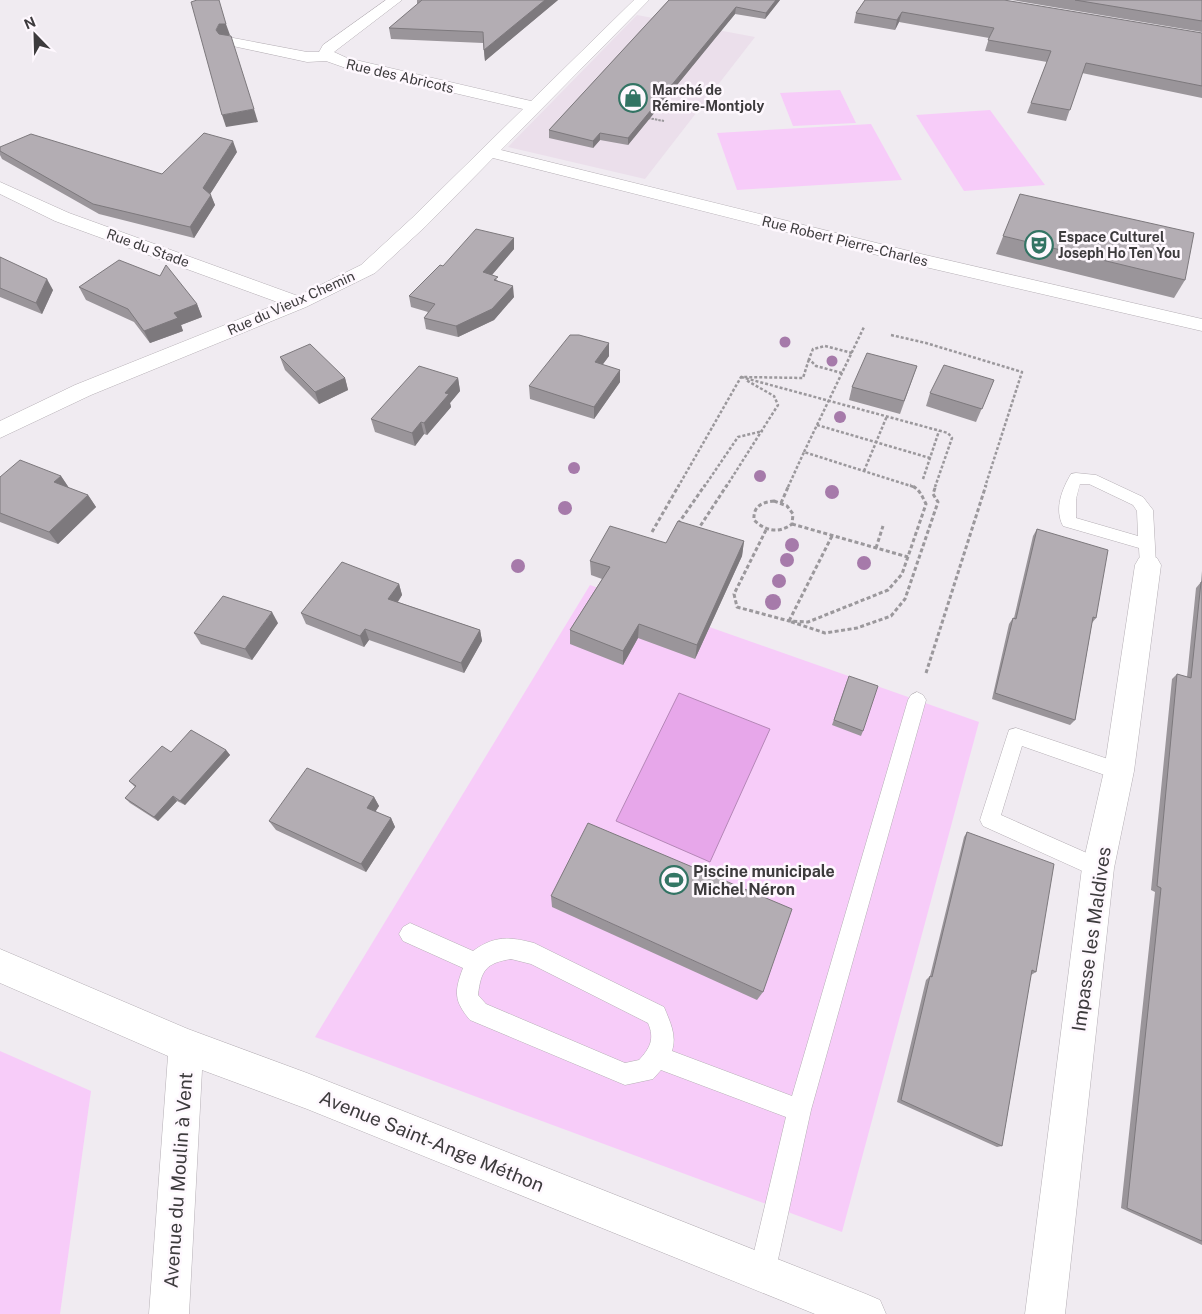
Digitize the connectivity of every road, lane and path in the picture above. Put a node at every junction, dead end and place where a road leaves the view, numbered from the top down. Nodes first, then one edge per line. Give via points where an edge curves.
1 (395, 0) edge
2 (642, 0) edge
3 (228, 41) edge
4 (328, 56) junction
5 (534, 107) junction
6 (646, 117) edge
7 (664, 121) dead end
8 (488, 152) junction
9 (0, 187) edge
10 (299, 303) junction
11 (1202, 325) edge
12 (864, 327) dead end
13 (891, 335) dead end
14 (852, 353) junction
15 (809, 359) junction
16 (842, 373) junction
17 (741, 377) junction
18 (829, 401) junction
19 (886, 416) junction
20 (817, 425) junction
21 (0, 430) edge
22 (763, 431) junction
23 (939, 431) junction
24 (876, 442) junction
25 (804, 452) junction
26 (930, 458) junction
27 (864, 472) junction
28 (923, 479) dead end
29 (781, 503) junction
30 (792, 524) junction
31 (677, 526) edge
32 (883, 526) dead end
33 (766, 530) junction
34 (652, 532) dead end
35 (695, 532) edge
36 (832, 536) junction
37 (876, 548) junction
38 (1147, 555) junction
39 (908, 557) junction
40 (789, 621) junction
41 (917, 700) joint
42 (1119, 771) junction
43 (1098, 868) junction
44 (410, 934) dead end
45 (475, 963) junction
46 (0, 966) edge
47 (186, 1046) junction
48 (658, 1057) junction
49 (799, 1110) junction
50 (762, 1273) junction
51 (169, 1314) edge
52 (866, 1314) edge
53 (1046, 1314) edge

1 - 4 street, Rue des Abricots via 328,48
2 - 5 street, Rue du Vieux Chemin
3 - 4 street via 306,57
4 - 5 street, Rue des Abricots
5 - 8 street, Rue du Vieux Chemin
6 - 7 path
8 - 10 street, Rue du Vieux Chemin via 368,269
8 - 11 street, Rue Robert Pierre-Charles via 921,260
9 - 10 street, Rue du Stade via 62,216
10 - 21 street, Rue du Vieux Chemin via 83,390
12 - 14 path
13 - 41 path via 1022,372
14 - 15 path via 825,346 813,349
14 - 16 path
15 - 16 path via 816,366
15 - 17 path via 803,378
16 - 18 path
17 - 18 path
17 - 22 path via 774,396 778,405
17 - 34 path
18 - 19 path
18 - 20 path
19 - 23 path
19 - 24 path
20 - 24 path
20 - 25 path
22 - 31 path via 738,437
22 - 35 path
23 - 26 path
23 - 40 path via 948,433 952,438 933,494 938,502 906,598 892,616 857,628 825,633
24 - 26 path
24 - 27 path
25 - 27 path
25 - 29 path
26 - 28 path
27 - 39 path via 915,487 922,495 926,504
29 - 30 path via 791,510
29 - 33 path via 762,503 754,510 754,520
30 - 33 path via 782,530
30 - 36 path
32 - 37 path
33 - 40 path via 734,594 737,607
36 - 37 path
36 - 40 path
37 - 39 path
38 - 38 lane via 1145,510 1138,501 1091,479 1076,478 1066,511 1069,522
38 - 42 street, Impasse les Maldives
39 - 40 path via 902,574 888,590 808,622
41 - 49 lane
42 - 43 street, Impasse les Maldives
42 - 43 lane via 1016,736 990,820
43 - 53 street, Impasse les Maldives
44 - 45 lane
45 - 48 lane via 494,950 511,948 534,954 656,1015 663,1029 664,1042
45 - 48 lane via 467,999 478,1012 625,1074 646,1071
46 - 47 street, Avenue Saint-Ange Méthon
47 - 50 street, Avenue Saint-Ange Méthon
47 - 51 street, Avenue du Moulin à Vent
48 - 49 lane
49 - 50 lane
50 - 52 street, Avenue Saint-Ange Méthon

